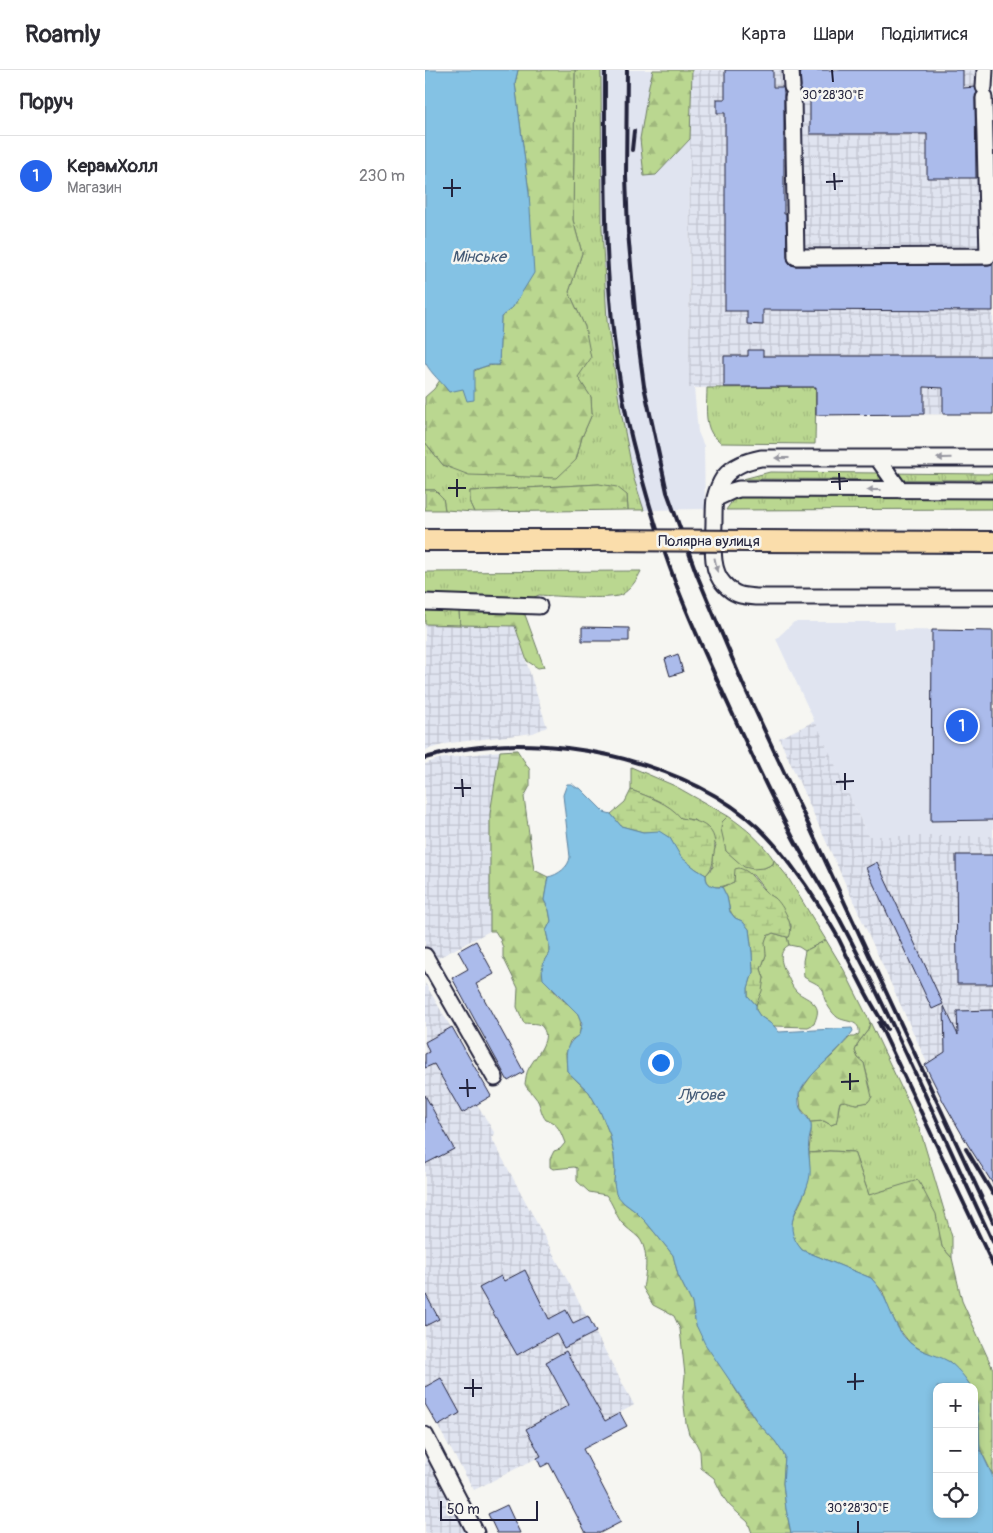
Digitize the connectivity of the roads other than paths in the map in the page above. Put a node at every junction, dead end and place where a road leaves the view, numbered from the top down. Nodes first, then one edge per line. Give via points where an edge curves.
1 (791, 70) edge
2 (985, 70) edge
3 (877, 459) junction
4 (991, 459) edge
5 (900, 490) junction
6 (993, 490) edge
7 (715, 499) junction
8 (425, 540) edge
9 (993, 542) edge
10 (993, 597) edge
11 (425, 602) edge
12 (539, 606) dead end
13 (425, 956) edge
14 (495, 1078) dead end
15 (425, 1435) edge
16 (476, 1533) edge

1 - 2 street via 796,257 988,256
4 -> 3 street
3 - 5 street
3 -> 7 street via 761,458 732,469 723,478
5 - 6 street
5 -> 7 street via 739,489
7 -> 10 street via 714,556 717,572 723,583 739,596
8 - 9 main road, Полярна вулиця, bridge
11 - 12 street
13 - 14 street
15 - 16 street

